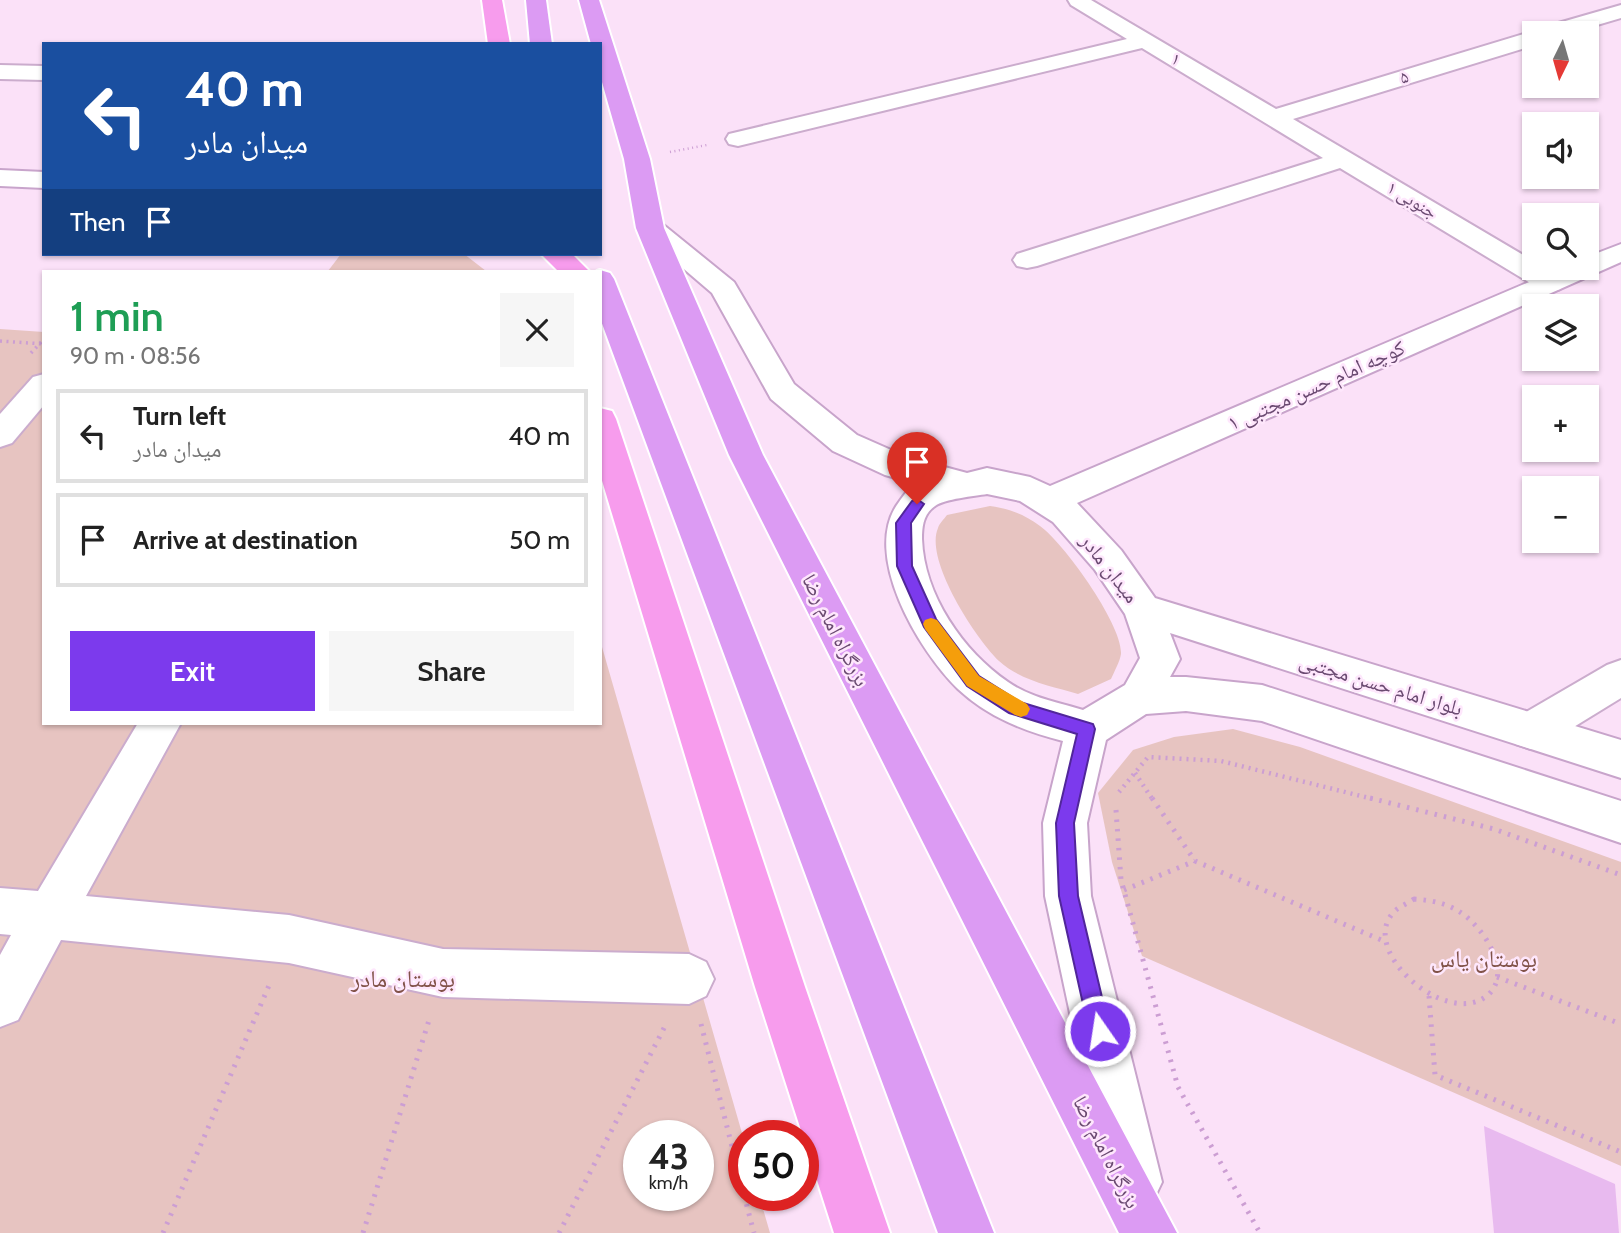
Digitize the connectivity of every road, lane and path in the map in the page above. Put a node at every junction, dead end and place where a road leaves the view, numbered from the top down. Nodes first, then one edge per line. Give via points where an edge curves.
1 (492, 0) edge
2 (536, 0) edge
3 (589, 0) edge
4 (1079, 0) edge
5 (1621, 11) edge
6 (1588, 21) edge
7 (1146, 41) junction
8 (1522, 41) edge
9 (499, 42) edge
10 (541, 42) edge
11 (602, 42) edge
12 (602, 42) edge
13 (0, 72) edge
14 (42, 73) edge
15 (1274, 117) junction
16 (738, 139) joint
17 (638, 159) junction
18 (1344, 159) junction
19 (0, 178) edge
20 (42, 180) edge
21 (650, 228) junction
22 (1621, 252) edge
23 (558, 256) edge
24 (1027, 260) dead end
25 (1599, 261) edge
26 (578, 270) edge
27 (1557, 280) edge
28 (1550, 283) junction
29 (602, 297) edge
30 (0, 341) edge
31 (42, 344) edge
32 (42, 386) edge
33 (602, 425) edge
34 (0, 435) edge
35 (967, 486) junction
36 (1048, 502) junction
37 (1142, 609) junction
38 (1265, 648) junction
39 (1621, 677) edge
40 (1139, 697) junction
41 (1262, 703) junction
42 (159, 725) edge
43 (1087, 729) junction
44 (1531, 731) junction
45 (1621, 759) edge
46 (1135, 773) junction
47 (1621, 822) edge
48 (1195, 861) junction
49 (1621, 875) edge
50 (1124, 890) junction
51 (0, 911) edge
52 (50, 916) junction
53 (289, 939) junction
54 (1387, 942) junction
55 (443, 973) junction
56 (1497, 977) junction
57 (689, 979) junction
58 (1429, 996) junction
59 (0, 1002) edge
60 (1621, 1024) edge
61 (728, 1131) edge
62 (1621, 1152) edge
63 (748, 1211) edge
64 (1146, 1227) edge
65 (163, 1233) edge
66 (363, 1233) edge
67 (559, 1233) edge
68 (754, 1233) edge
69 (862, 1233) edge
70 (966, 1233) edge
71 (1260, 1233) edge

1 - 9 main road
2 - 10 highway
3 - 12 highway, بزرگراه امام رضا
4 - 7 street, ۱‍
5 - 6 street
7 - 15 street, ۱‍
7 - 16 street
8 - 15 street, ۵
11 - 17 highway, بزرگراه امام رضا
13 - 14 street
15 - 18 street, ۱ جنوبی
16 - 17 path
17 - 21 highway, بزرگراه امام رضا
18 - 24 street
18 - 28 street, ۱ جنوبی
19 - 20 street
21 - 35 street via 724,288 782,391 845,443 897,466
21 - 64 highway, بزرگراه امام رضا via 746,456
22 - 25 street, کوچه امام حسن مجتبی ۱
23 - 26 main road
27 - 28 street, کوچه امام حسن مجتبی ۱
28 - 36 street, کوچه امام حسن مجتبی ۱
29 - 70 highway
30 - 31 path
32 - 34 street
33 - 69 main road
35 - 36 street, میدان مادر via 987,481 1030,490
35 - 43 street, میدان مادر via 924,495 904,523 905,566 929,622 973,681 1015,708
36 - 37 street, میدان مادر via 1066,513 1108,559
37 - 38 street, بلوار امام حسن مجتبی
37 - 40 street, میدان مادر via 1160,659
38 - 41 street via 1220,640 1202,642 1182,655 1187,671 1202,685 1221,696
38 - 44 street, بلوار امام حسن مجتبی
39 - 44 street
40 - 41 street via 1186,694
40 - 43 street, میدان مادر
41 - 47 street
42 - 52 street
43 - 64 street via 1065,823 1068,896
44 - 45 street, بلوار امام حسن مجتبی
46 - 48 path
46 - 49 path via 1149,757 1221,761 1494,830
46 - 50 path via 1115,797
48 - 50 path
48 - 54 path
50 - 71 path via 1178,1087
51 - 52 street
52 - 53 street
52 - 59 street
53 - 55 street
53 - 65 path
54 - 56 path via 1385,926 1400,904 1414,899 1448,904 1480,928 1497,962
54 - 58 path via 1401,972
55 - 57 street
55 - 66 path
56 - 58 path via 1481,1000 1457,1003
56 - 60 path
57 - 61 path
57 - 67 path
58 - 62 path via 1435,1075
63 - 68 path

